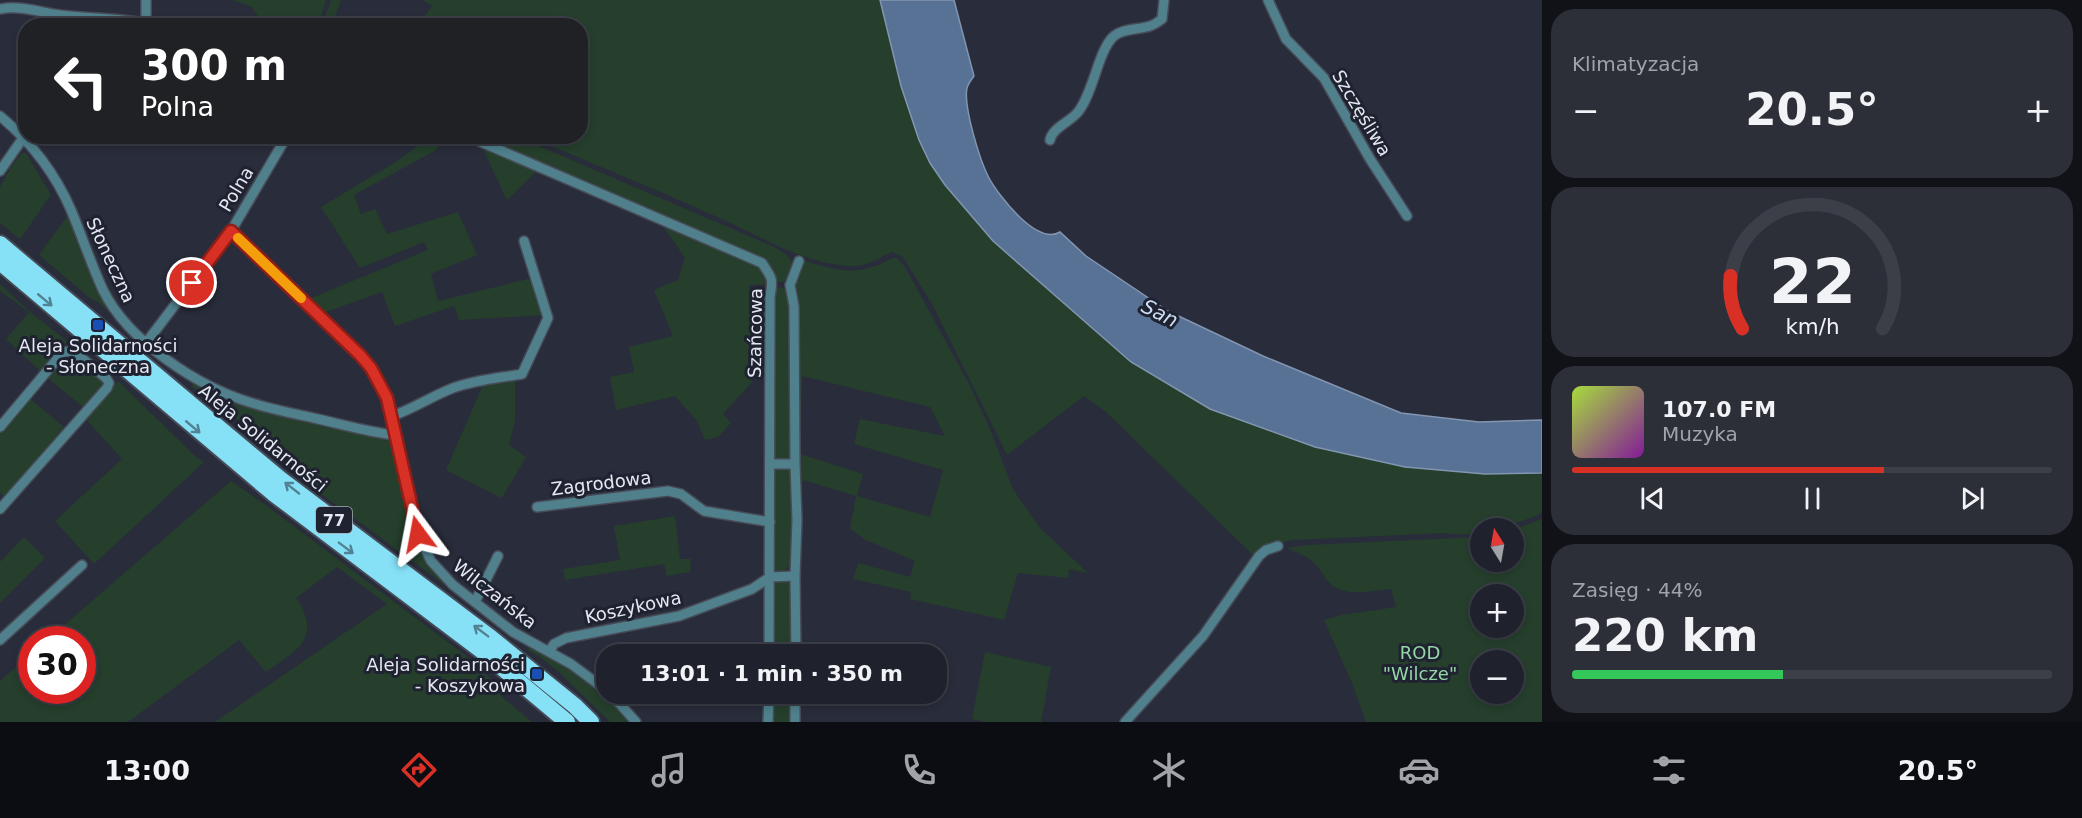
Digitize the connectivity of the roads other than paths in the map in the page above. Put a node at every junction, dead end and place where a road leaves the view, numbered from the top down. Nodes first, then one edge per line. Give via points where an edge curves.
1 (146, 0) edge
2 (1164, 0) edge
3 (1268, 0) edge
4 (0, 9) edge
5 (96, 18) edge
6 (146, 18) edge
7 (0, 116) edge
8 (18, 133) edge
9 (1050, 140) dead end
10 (19, 144) edge
11 (29, 144) edge
12 (282, 144) edge
13 (487, 144) edge
14 (0, 171) edge
15 (1407, 216) dead end
16 (231, 231) junction
17 (524, 241) dead end
18 (0, 244) edge
19 (799, 261) dead end
20 (0, 262) edge
21 (774, 284) junction
22 (790, 285) junction
23 (146, 343) junction
24 (392, 416) junction
25 (0, 427) edge
26 (394, 435) junction
27 (770, 464) junction
28 (795, 464) junction
29 (537, 507) dead end
30 (0, 509) edge
31 (770, 522) junction
32 (1278, 546) dead end
33 (498, 556) dead end
34 (82, 565) dead end
35 (795, 576) junction
36 (770, 577) junction
37 (475, 602) junction
38 (0, 640) edge
39 (770, 644) edge
40 (796, 644) edge
41 (549, 652) junction
42 (596, 682) edge
43 (620, 704) edge
44 (769, 704) edge
45 (795, 704) edge
46 (565, 721) edge
47 (591, 722) edge
48 (636, 722) edge
49 (768, 722) edge
50 (795, 722) edge
51 (1125, 722) edge

1 - 6 street
2 - 9 street via 1162,19 1113,37 1078,112 1051,134
3 - 15 street, Szczęśliwa via 1286,39 1324,78
4 - 5 street via 12,6
7 - 8 street, Słoneczna
10 - 14 street
11 - 23 street, Słoneczna via 61,190 103,290 127,326
12 - 16 street, Polna
13 - 21 street, Szańcowa via 762,263
16 - 23 street, Polna
16 - 24 street, WiIczańska via 360,355 379,382
17 - 24 street via 548,318 522,374 450,389
47 -> 18 highway, Aleja Solidarności / 77 via 491,638 280,479
19 - 22 street
20 -> 46 highway, Aleja Solidarności / 77 via 273,493 481,650
21 - 22 street
21 - 27 street, Szańcowa via 770,297
22 - 28 street, Szańcowa via 795,306
23 - 26 street, Słoneczna via 197,381 251,403
24 - 26 street, WiIczańska
25 - 30 street via 63,352 73,351 109,383
26 - 37 street, WiIczańska via 423,548 442,574
27 - 28 street
27 - 31 street, Szańcowa
28 - 35 street, Szańcowa
29 - 31 street, Zagrodowa via 668,491 681,494 704,511
31 - 36 street, Szańcowa
32 - 51 street via 1259,556 1203,636
33 - 37 street
34 - 38 street
35 - 36 street, Koszykowa
35 - 40 street, Szańcowa
36 - 39 street, Szańcowa
36 - 41 street, Koszykowa via 752,589 679,616 566,638
37 - 41 street, WiIczańska via 513,632
41 - 42 street, WiIczańska
43 - 48 street
44 - 49 street
45 - 50 street

